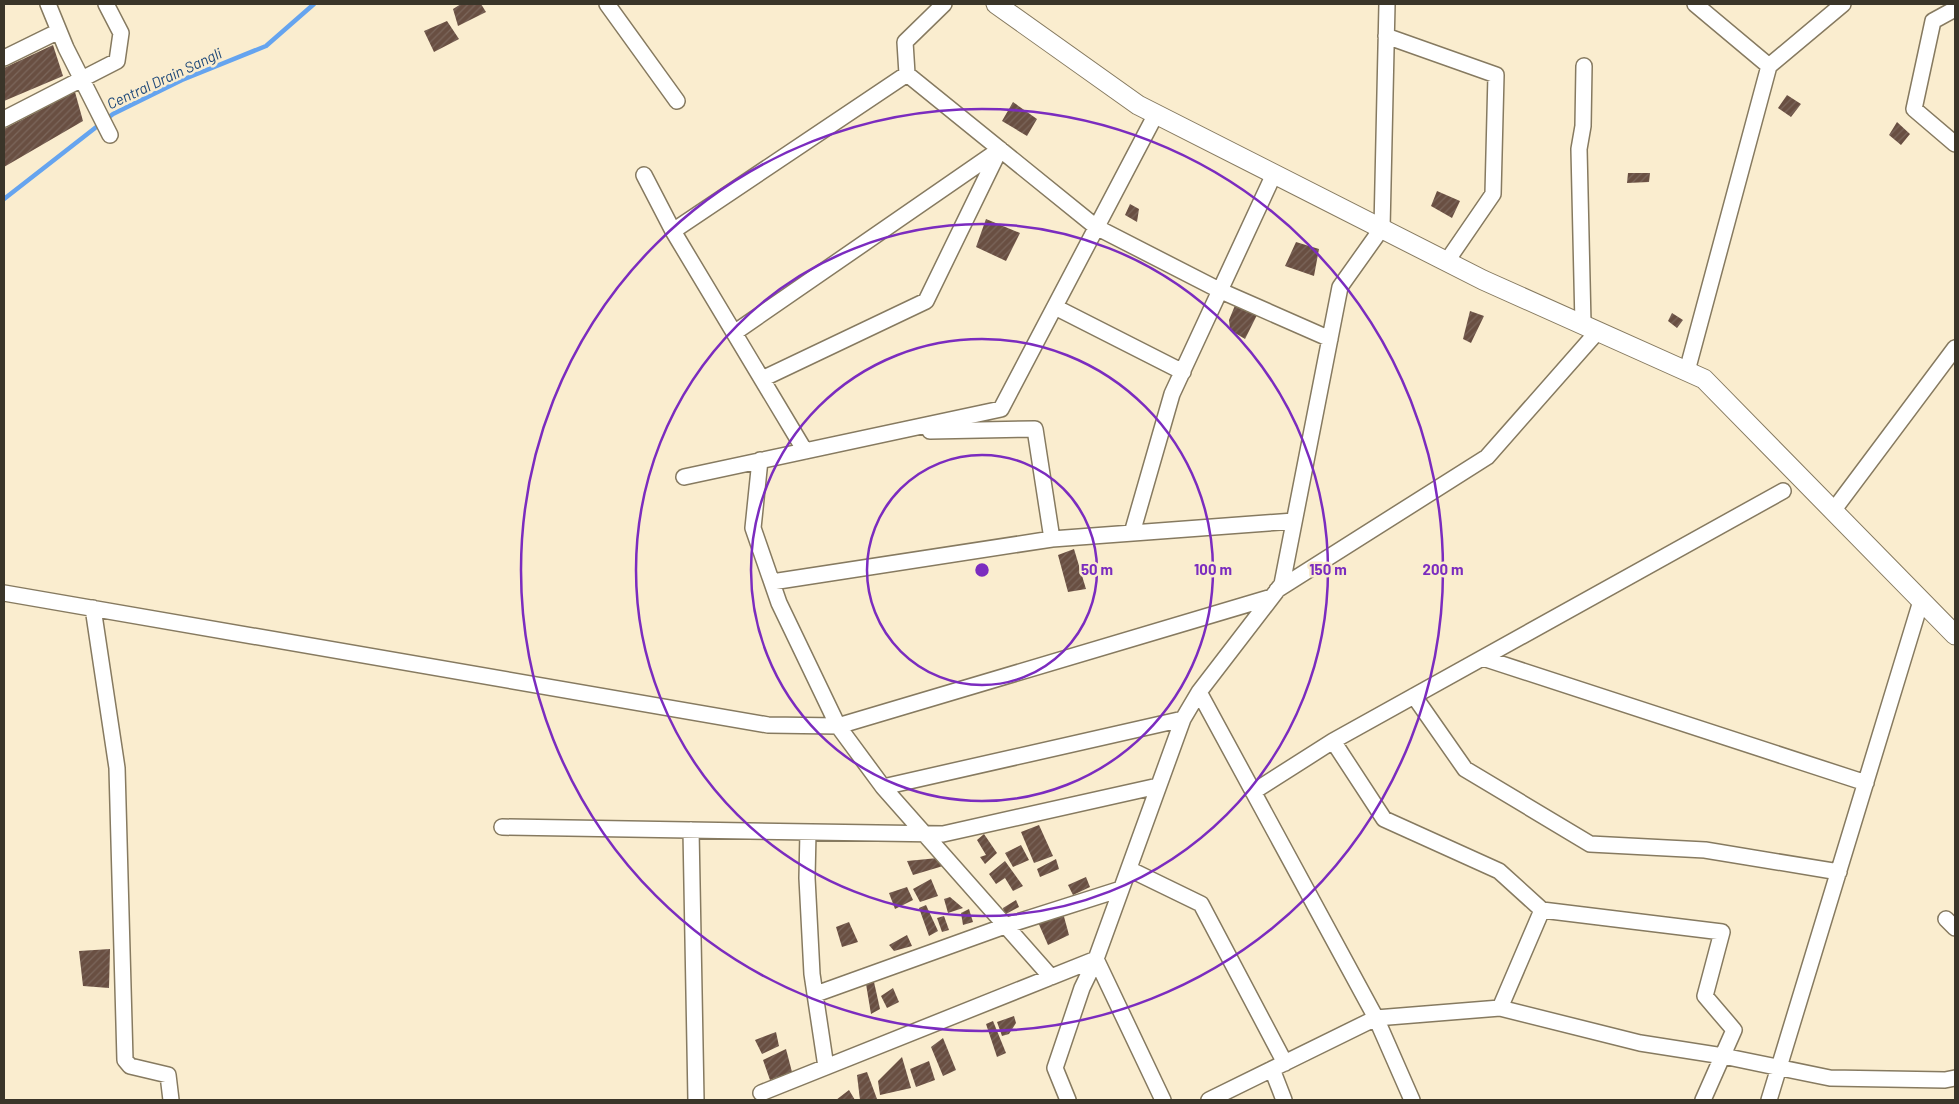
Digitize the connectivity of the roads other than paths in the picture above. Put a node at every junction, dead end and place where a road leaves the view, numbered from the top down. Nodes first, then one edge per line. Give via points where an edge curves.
1 (48, 4) edge
2 (106, 4) edge
3 (607, 4) edge
4 (944, 4) edge
5 (996, 4) edge
6 (1387, 4) edge
7 (1695, 4) edge
8 (1843, 4) edge
9 (1955, 9) edge
10 (59, 31) junction
11 (1386, 36) junction
12 (4, 58) edge
13 (1584, 66) dead end
14 (1769, 66) junction
15 (907, 74) junction
16 (82, 78) junction
17 (677, 101) dead end
18 (1156, 114) junction
19 (4, 118) edge
20 (110, 135) dead end
21 (1955, 144) edge
22 (1000, 149) junction
23 (1274, 174) junction
24 (644, 175) dead end
25 (1096, 227) junction
26 (1382, 228) junction
27 (673, 231) junction
28 (1447, 261) junction
29 (1220, 290) junction
30 (1055, 307) junction
31 (1590, 328) junction
32 (734, 333) junction
33 (1330, 339) junction
34 (1955, 348) edge
35 (1687, 371) junction
36 (1183, 372) junction
37 (762, 379) junction
38 (896, 432) junction
39 (805, 451) junction
40 (760, 460) junction
41 (684, 477) dead end
42 (1783, 491) dead end
43 (1833, 511) junction
44 (1294, 521) junction
45 (1132, 533) junction
46 (1052, 539) junction
47 (772, 582) junction
48 (4, 593) edge
49 (1275, 594) junction
50 (1921, 601) junction
51 (93, 608) junction
52 (1955, 635) edge
53 (1483, 658) junction
54 (1199, 692) junction
55 (1414, 696) junction
56 (1183, 718) junction
57 (838, 726) junction
58 (1333, 741) junction
59 (1866, 784) junction
60 (883, 786) junction
61 (1158, 786) junction
62 (1253, 792) junction
63 (502, 827) dead end
64 (691, 830) junction
65 (808, 832) junction
66 (924, 834) junction
67 (1129, 869) junction
68 (1839, 872) junction
69 (1121, 889) junction
70 (1542, 910) junction
71 (1005, 926) junction
72 (1096, 959) junction
73 (1051, 977) junction
74 (816, 994) junction
75 (1500, 1008) junction
76 (1376, 1018) junction
77 (1723, 1056) junction
78 (1278, 1066) junction
79 (826, 1067) junction
80 (1779, 1069) junction
81 (1955, 1078) edge
82 (761, 1093) dead end
83 (171, 1100) edge
84 (696, 1100) edge
85 (1068, 1100) edge
86 (1162, 1100) edge
87 (1209, 1100) edge
88 (1284, 1100) edge
89 (1412, 1100) edge
90 (1703, 1100) edge
91 (1770, 1100) edge

1 - 10 street
2 - 16 street via 121,33 117,61
3 - 17 street
4 - 15 street via 905,42
5 - 18 main road via 1138,105
6 - 11 street
7 - 14 street
8 - 14 street
9 - 21 street via 1932,21 1914,109
10 - 12 street
10 - 16 street
11 - 26 street
11 - 28 street via 1496,76 1494,194
13 - 31 street via 1583,126 1579,149
14 - 35 street
15 - 22 street
15 - 27 street
16 - 19 street
16 - 20 street
18 - 23 main road
18 - 25 street
22 - 25 street
22 - 32 street
22 - 37 street via 926,301
23 - 26 main road
23 - 29 street
24 - 27 street
25 - 29 street
25 - 30 street
26 - 28 main road
26 - 33 street via 1340,287
27 - 32 street
28 - 31 main road
29 - 33 street
29 - 36 street
30 - 36 street
30 - 38 street via 1001,409
31 - 35 main road
31 - 49 street via 1487,457
32 - 37 street
33 - 44 street
34 - 43 street
35 - 43 main road via 1704,378
36 - 45 street via 1172,394
37 - 39 street
38 - 39 street
38 - 46 street via 1035,429
39 - 40 street
40 - 41 street
40 - 47 street via 753,528
42 - 53 street
43 - 50 main road
44 - 45 street
44 - 49 street via 1282,584
45 - 46 street
46 - 47 street
47 - 57 street
48 - 51 street
49 - 54 street
49 - 57 street
50 - 52 main road
50 - 59 street
51 - 57 street via 768,725
51 - 83 street via 117,768 125,1060 130,1066 168,1075
53 - 55 street
53 - 59 street
54 - 56 street
54 - 62 street
55 - 58 street
55 - 68 street via 1466,770 1590,844 1705,850
56 - 60 street
56 - 61 street
57 - 60 street
58 - 62 street
58 - 70 street via 1384,819 1499,871
59 - 68 street
60 - 66 street
61 - 66 street via 943,834
61 - 67 street
62 - 76 street
63 - 64 street
64 - 65 street
64 - 84 street
65 - 66 street
65 - 74 street via 807,878
66 - 71 street
67 - 69 street
67 - 78 street via 1201,904
68 - 80 street
69 - 71 street
69 - 72 street
70 - 75 street
70 - 77 street via 1722,932 1705,996 1734,1030
71 - 73 street
71 - 74 street
72 - 73 street
72 - 85 street via 1082,988 1055,1068
72 - 86 street
73 - 79 street
74 - 79 street
75 - 76 street
75 - 77 street via 1640,1043
76 - 78 street
76 - 89 street
77 - 80 street
77 - 90 street
78 - 87 street
78 - 88 street
79 - 82 street
80 - 81 street via 1830,1078
80 - 91 street

